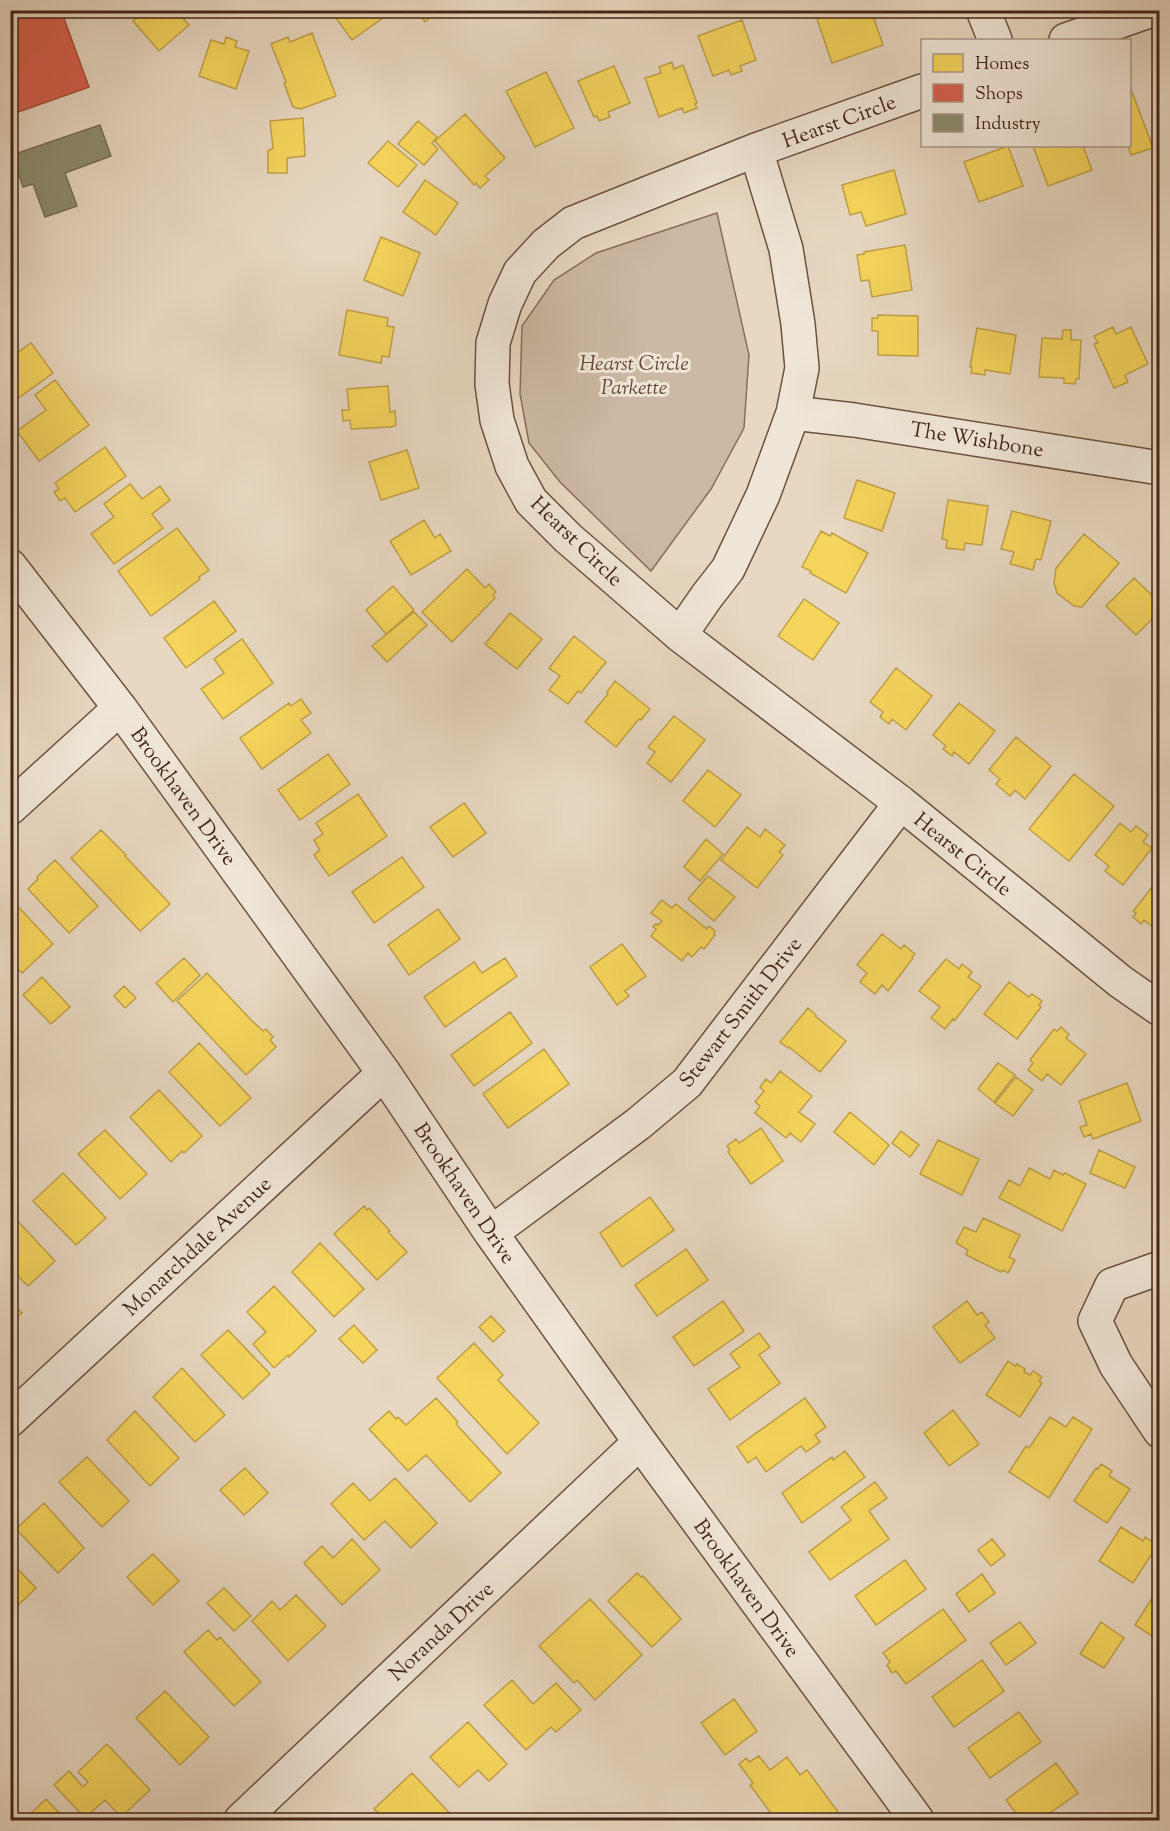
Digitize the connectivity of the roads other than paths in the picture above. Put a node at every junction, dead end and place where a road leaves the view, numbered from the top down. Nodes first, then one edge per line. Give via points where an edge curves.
1 (983, 10) edge
2 (1152, 10) edge
3 (995, 39) edge
4 (1069, 39) edge
5 (921, 91) edge
6 (756, 150) junction
7 (794, 412) junction
8 (1160, 468) edge
9 (10, 566) edge
10 (680, 635) junction
11 (120, 708) junction
12 (901, 803) junction
13 (10, 808) edge
14 (1160, 1009) edge
15 (384, 1072) junction
16 (491, 1233) junction
17 (1160, 1268) edge
18 (10, 1420) edge
19 (1160, 1431) edge
20 (640, 1442) junction
21 (241, 1821) edge
22 (917, 1821) edge

1 - 3 street
2 - 4 street
5 - 6 street, Hearst Circle
6 - 7 street, Hearst Circle via 786,249 798,324 802,368
6 - 10 street, Hearst Circle via 573,223 520,272 493,343 492,384 497,420 512,466 531,501
7 - 8 street, The Wishbone
7 - 10 street, Hearst Circle via 763,495 728,569
9 - 11 street, Brookhaven Drive
10 - 12 street, Hearst Circle
11 - 13 street
11 - 15 street, Brookhaven Drive
12 - 14 street, Hearst Circle via 1121,982
12 - 16 street, Stewart Smith Drive via 687,1083
15 - 16 street, Brookhaven Drive
15 - 18 street, Monarchdale Avenue
16 - 20 street, Brookhaven Drive
17 - 19 street via 1112,1285 1095,1321 1116,1365
20 - 21 street, Noranda Drive
20 - 22 street, Brookhaven Drive

